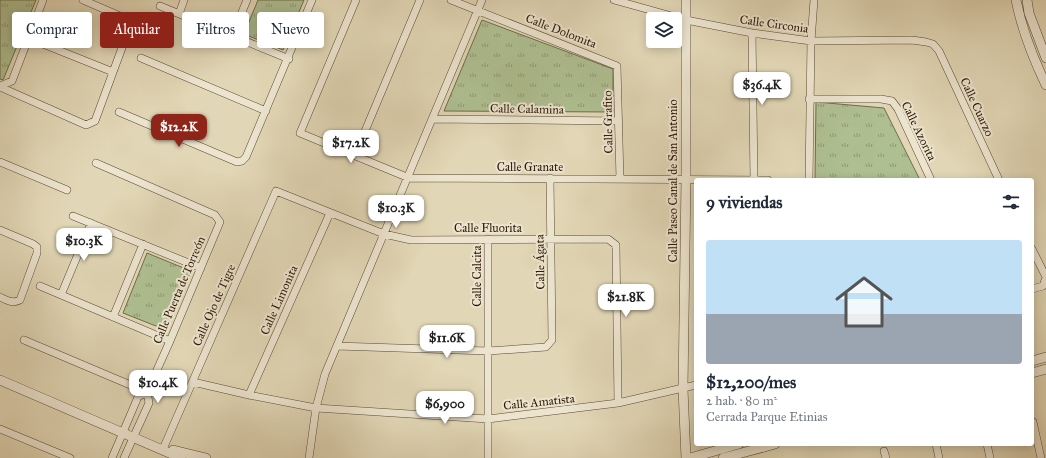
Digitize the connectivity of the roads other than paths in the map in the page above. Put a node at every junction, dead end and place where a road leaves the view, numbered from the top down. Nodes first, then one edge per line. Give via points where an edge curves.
1 (43, 0) edge
2 (83, 0) edge
3 (184, 0) edge
4 (247, 0) edge
5 (312, 0) edge
6 (356, 0) edge
7 (420, 0) edge
8 (451, 0) edge
9 (482, 0) edge
10 (614, 0) edge
11 (686, 0) edge
12 (814, 0) edge
13 (1016, 0) edge
14 (1027, 0) edge
15 (160, 6) dead end
16 (478, 11) junction
17 (38, 12) edge
18 (242, 12) edge
19 (178, 14) junction
20 (182, 16) edge
21 (686, 20) junction
22 (752, 33) junction
23 (811, 40) junction
24 (249, 43) edge
25 (933, 44) joint
26 (24, 48) edge
27 (53, 48) edge
28 (141, 58) dead end
29 (1046, 58) edge
30 (289, 59) junction
31 (617, 66) joint
32 (113, 72) junction
33 (1046, 85) edge
34 (0, 87) edge
35 (809, 99) junction
36 (266, 111) junction
37 (119, 112) dead end
38 (433, 118) junction
39 (620, 121) junction
40 (354, 155) junction
41 (0, 162) edge
42 (96, 163) dead end
43 (408, 178) junction
44 (550, 178) junction
45 (754, 178) edge
46 (809, 178) edge
47 (930, 178) edge
48 (999, 178) edge
49 (620, 179) junction
50 (686, 179) junction
51 (694, 179) edge
52 (67, 190) dead end
53 (276, 191) joint
54 (330, 213) junction
55 (73, 216) dead end
56 (91, 223) junction
57 (0, 230) edge
58 (384, 234) junction
59 (488, 239) junction
60 (550, 240) junction
61 (143, 244) junction
62 (1034, 253) edge
63 (201, 268) junction
64 (1045, 283) edge
65 (40, 286) dead end
66 (1034, 288) edge
67 (61, 294) junction
68 (0, 298) edge
69 (113, 317) junction
70 (24, 340) dead end
71 (170, 341) junction
72 (337, 346) junction
73 (488, 351) junction
74 (1046, 357) edge
75 (1034, 360) edge
76 (1046, 369) edge
77 (1034, 372) edge
78 (0, 380) edge
79 (193, 382) junction
80 (694, 386) edge
81 (683, 389) junction
82 (147, 392) junction
83 (249, 395) junction
84 (618, 403) junction
85 (316, 408) junction
86 (488, 418) junction
87 (1034, 422) dead end
88 (0, 429) edge
89 (123, 432) junction
90 (134, 437) junction
91 (732, 446) edge
92 (768, 446) edge
93 (936, 446) edge
94 (987, 446) edge
95 (164, 450) junction
96 (70, 458) edge
97 (112, 458) edge
98 (124, 458) edge
99 (181, 458) edge
100 (206, 458) edge
101 (309, 458) edge
102 (488, 458) edge
103 (686, 458) edge
104 (690, 458) edge
105 (723, 458) edge
106 (939, 458) edge
107 (990, 458) edge
108 (1041, 458) edge

1 - 17 street
2 - 32 street via 127,18 129,22 130,29
3 - 19 street
4 - 18 street
5 - 30 street
6 - 40 street, Calle Granate via 300,133
7 - 40 street
8 - 16 street, Calle Dolomita
9 - 16 street
10 - 21 street, Calle Circonia
11 - 21 street, Calle Paseo Canal de San Antonio
12 - 23 street
13 - 33 street via 1019,16
14 - 29 street via 1029,14
15 - 19 street
16 - 31 street, Calle Dolomita
16 - 38 street
19 - 20 street
21 - 22 street, Calle Circonia
21 - 50 street, Calle Paseo Canal de San Antonio
22 - 23 street, Calle Circonia
22 - 45 street
23 - 25 street, Calle Circonia via 912,40
23 - 35 street
24 - 30 street
25 - 48 street, Calle Cuarzo via 939,51
26 - 34 street via 12,81
27 - 32 street
28 - 36 street
30 - 36 street
31 - 39 street, Calle Grafito
32 - 34 street via 97,117 86,125
35 - 46 street
35 - 47 street, Calle Azorita via 892,101
36 - 37 street via 246,157 237,162
38 - 39 street, Calle Calamina
38 - 43 street
39 - 49 street, Calle Grafito
40 - 43 street, Calle Granate
41 - 52 street
42 - 63 street, Calle Puerta de Torreón via 219,218 218,227
43 - 44 street, Calle Granate
43 - 58 street
44 - 49 street, Calle Granate
44 - 60 street, Calle Ágata
49 - 50 street, Calle Granate
50 - 51 street, Calle Granate
50 - 81 street, Calle Paseo Canal de San Antonio
53 - 54 street, Calle Fluorita
53 - 79 street, Calle Ojo de Tigre
54 - 58 street, Calle Fluorita
54 - 83 street, Calle Limonita
55 - 56 street
56 - 61 street
56 - 67 street
57 - 68 street via 33,244 37,247 37,253 20,300 11,302
58 - 59 street, Calle Fluorita via 411,240
58 - 72 street
59 - 60 street, Calle Fluorita
59 - 73 street, Calle Calcita
60 - 73 street, Calle Ágata via 550,344 546,347
60 - 84 street, Calle Fluorita via 608,239 616,245
61 - 63 street
61 - 69 street
62 - 64 street via 1046,278
63 - 71 street, Calle Puerta de Torreón
64 - 66 street
65 - 67 street
67 - 69 street
69 - 71 street
70 - 82 street
71 - 82 street, Calle Puerta de Torreón
72 - 73 street
72 - 85 street via 325,374
73 - 86 street, Calle Calcita
74 - 75 street
76 - 77 street
78 - 89 street
79 - 83 street, Calle Amatista
79 - 95 street, Calle Ojo de Tigre
80 - 81 street, Calle Amatista
81 - 84 street, Calle Amatista
81 - 103 street, Calle Paseo Canal de San Antonio
82 - 89 street, Calle Puerta de Torreón via 138,397
82 - 90 street, Calle Puerta de Torreón via 149,403
83 - 85 street, Calle Amatista
84 - 86 street, Calle Amatista
85 - 86 street, Calle Amatista
85 - 101 street
86 - 102 street, Calle Calcita
87 - 108 street
88 - 96 street
89 - 90 street
89 - 97 street, Calle Puerta de Torreón
90 - 95 street
90 - 98 street, Calle Puerta de Torreón
91 - 104 street
92 - 105 street
93 - 106 street
94 - 107 street
95 - 99 street
95 - 100 street via 175,450

